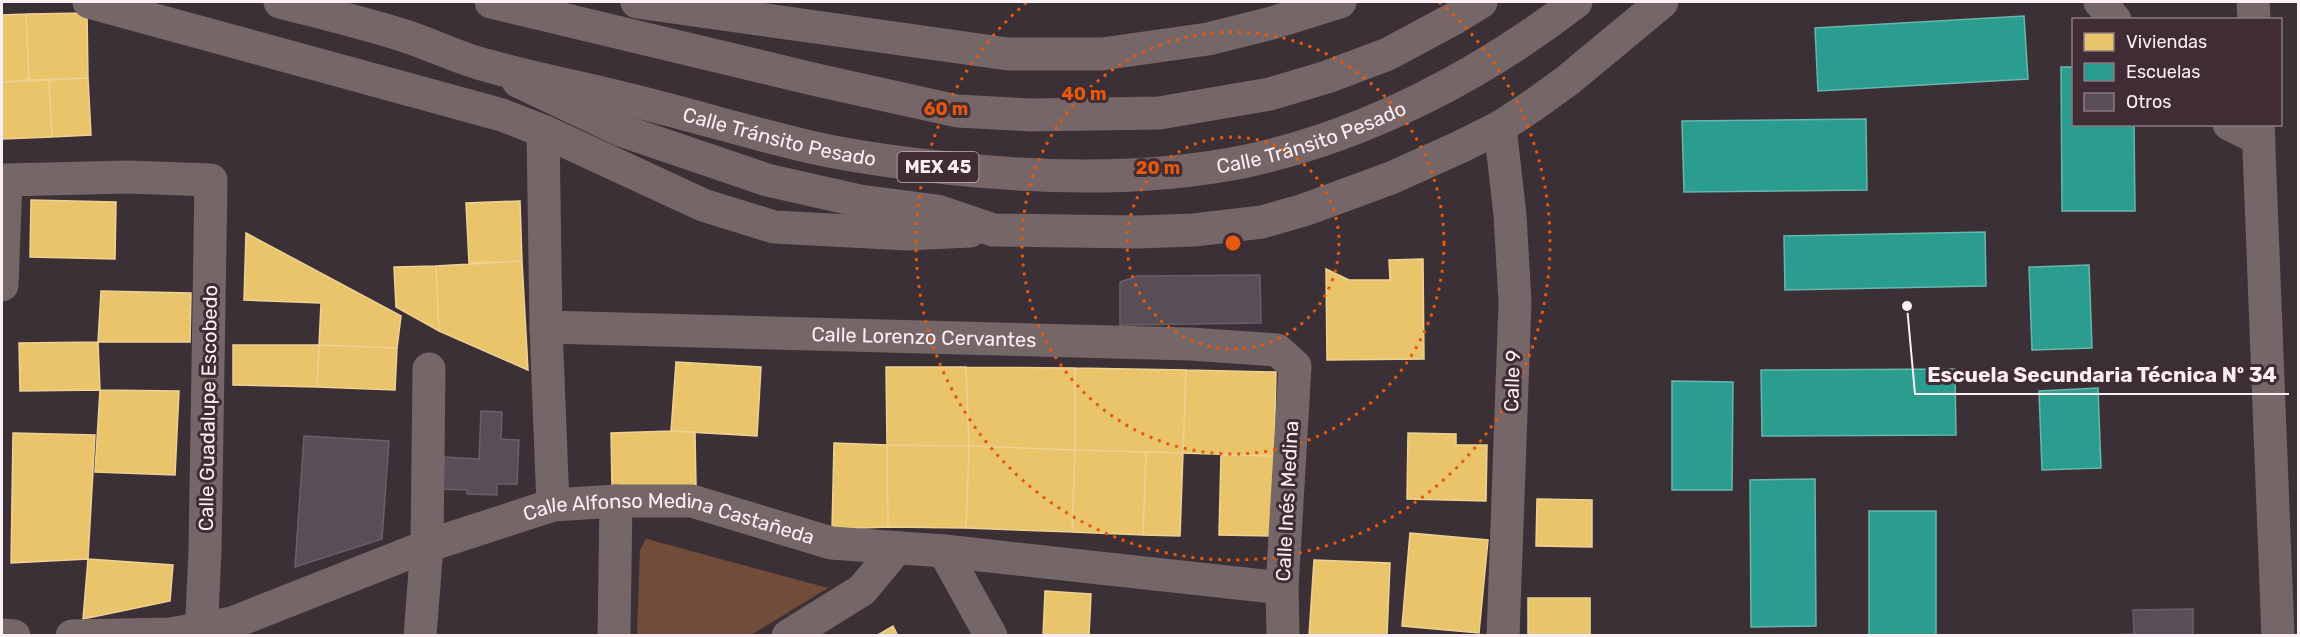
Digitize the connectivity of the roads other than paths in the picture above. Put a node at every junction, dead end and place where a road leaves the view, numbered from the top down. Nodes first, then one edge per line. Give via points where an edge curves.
1 (89, 2) edge
2 (280, 2) edge
3 (491, 2) edge
4 (637, 2) edge
5 (1340, 2) edge
6 (1481, 2) edge
7 (1576, 2) edge
8 (1662, 2) edge
9 (2100, 2) edge
10 (2253, 2) edge
11 (2113, 18) edge
12 (2254, 18) edge
13 (487, 66) junction
14 (2236, 126) edge
15 (1500, 127) junction
16 (543, 131) junction
17 (2258, 132) edge
18 (993, 230) junction
19 (2, 285) edge
20 (546, 327) junction
21 (1295, 366) joint
22 (429, 369) dead end
23 (616, 501) junction
24 (553, 505) junction
25 (427, 546) junction
26 (897, 548) junction
27 (944, 551) junction
28 (1282, 588) junction
29 (202, 632) edge
30 (2, 635) edge
31 (14, 636) edge
32 (72, 636) edge
33 (420, 636) edge
34 (614, 636) edge
35 (788, 636) edge
36 (991, 636) edge
37 (1283, 636) edge
38 (1503, 636) edge
39 (2278, 636) edge

1 - 16 street via 502,116
2 - 13 main road, Calle Tránsito Pesado / MEX 45 via 405,36
3 - 6 main road via 957,111 1031,116 1159,112 1270,94 1388,54
4 - 5 street via 1008,54 1102,54 1208,39
7 - 13 main road, Calle Tránsito Pesado / MEX 45 via 1527,37 1416,101 1320,141 1183,171 1113,176 999,173 820,148
8 - 15 street via 1568,80
9 - 11 street
10 - 12 street
13 - 18 street via 623,131 767,180 860,201 936,211
14 - 17 street
15 - 18 street via 1391,178 1262,222 1138,232
15 - 38 street, Calle 9 via 1515,302
16 - 18 street via 703,205 774,227 907,234
16 - 20 street
17 - 39 street
19 - 29 street, Calle Guadalupe Escobedo via 6,180 211,180
20 - 21 street, Calle Lorenzo Cervantes via 1190,344 1278,350
20 - 24 street
21 - 28 street, Calle Inés Medina
22 - 25 street
23 - 24 street, Calle Alfonso Medina Castañeda
23 - 26 street, Calle Alfonso Medina Castañeda via 692,501 831,543
23 - 34 street
24 - 25 street, Calle Alfonso Medina Castañeda
25 - 29 street, Calle Alfonso Medina Castañeda
25 - 33 street
26 - 27 street, Calle Alfonso Medina Castañeda
26 - 35 street via 862,590
27 - 28 street, Calle Alfonso Medina Castañeda
27 - 36 street
28 - 37 street, Calle Inés Medina
29 - 32 street, Calle Alfonso Medina Castañeda
30 - 31 street

